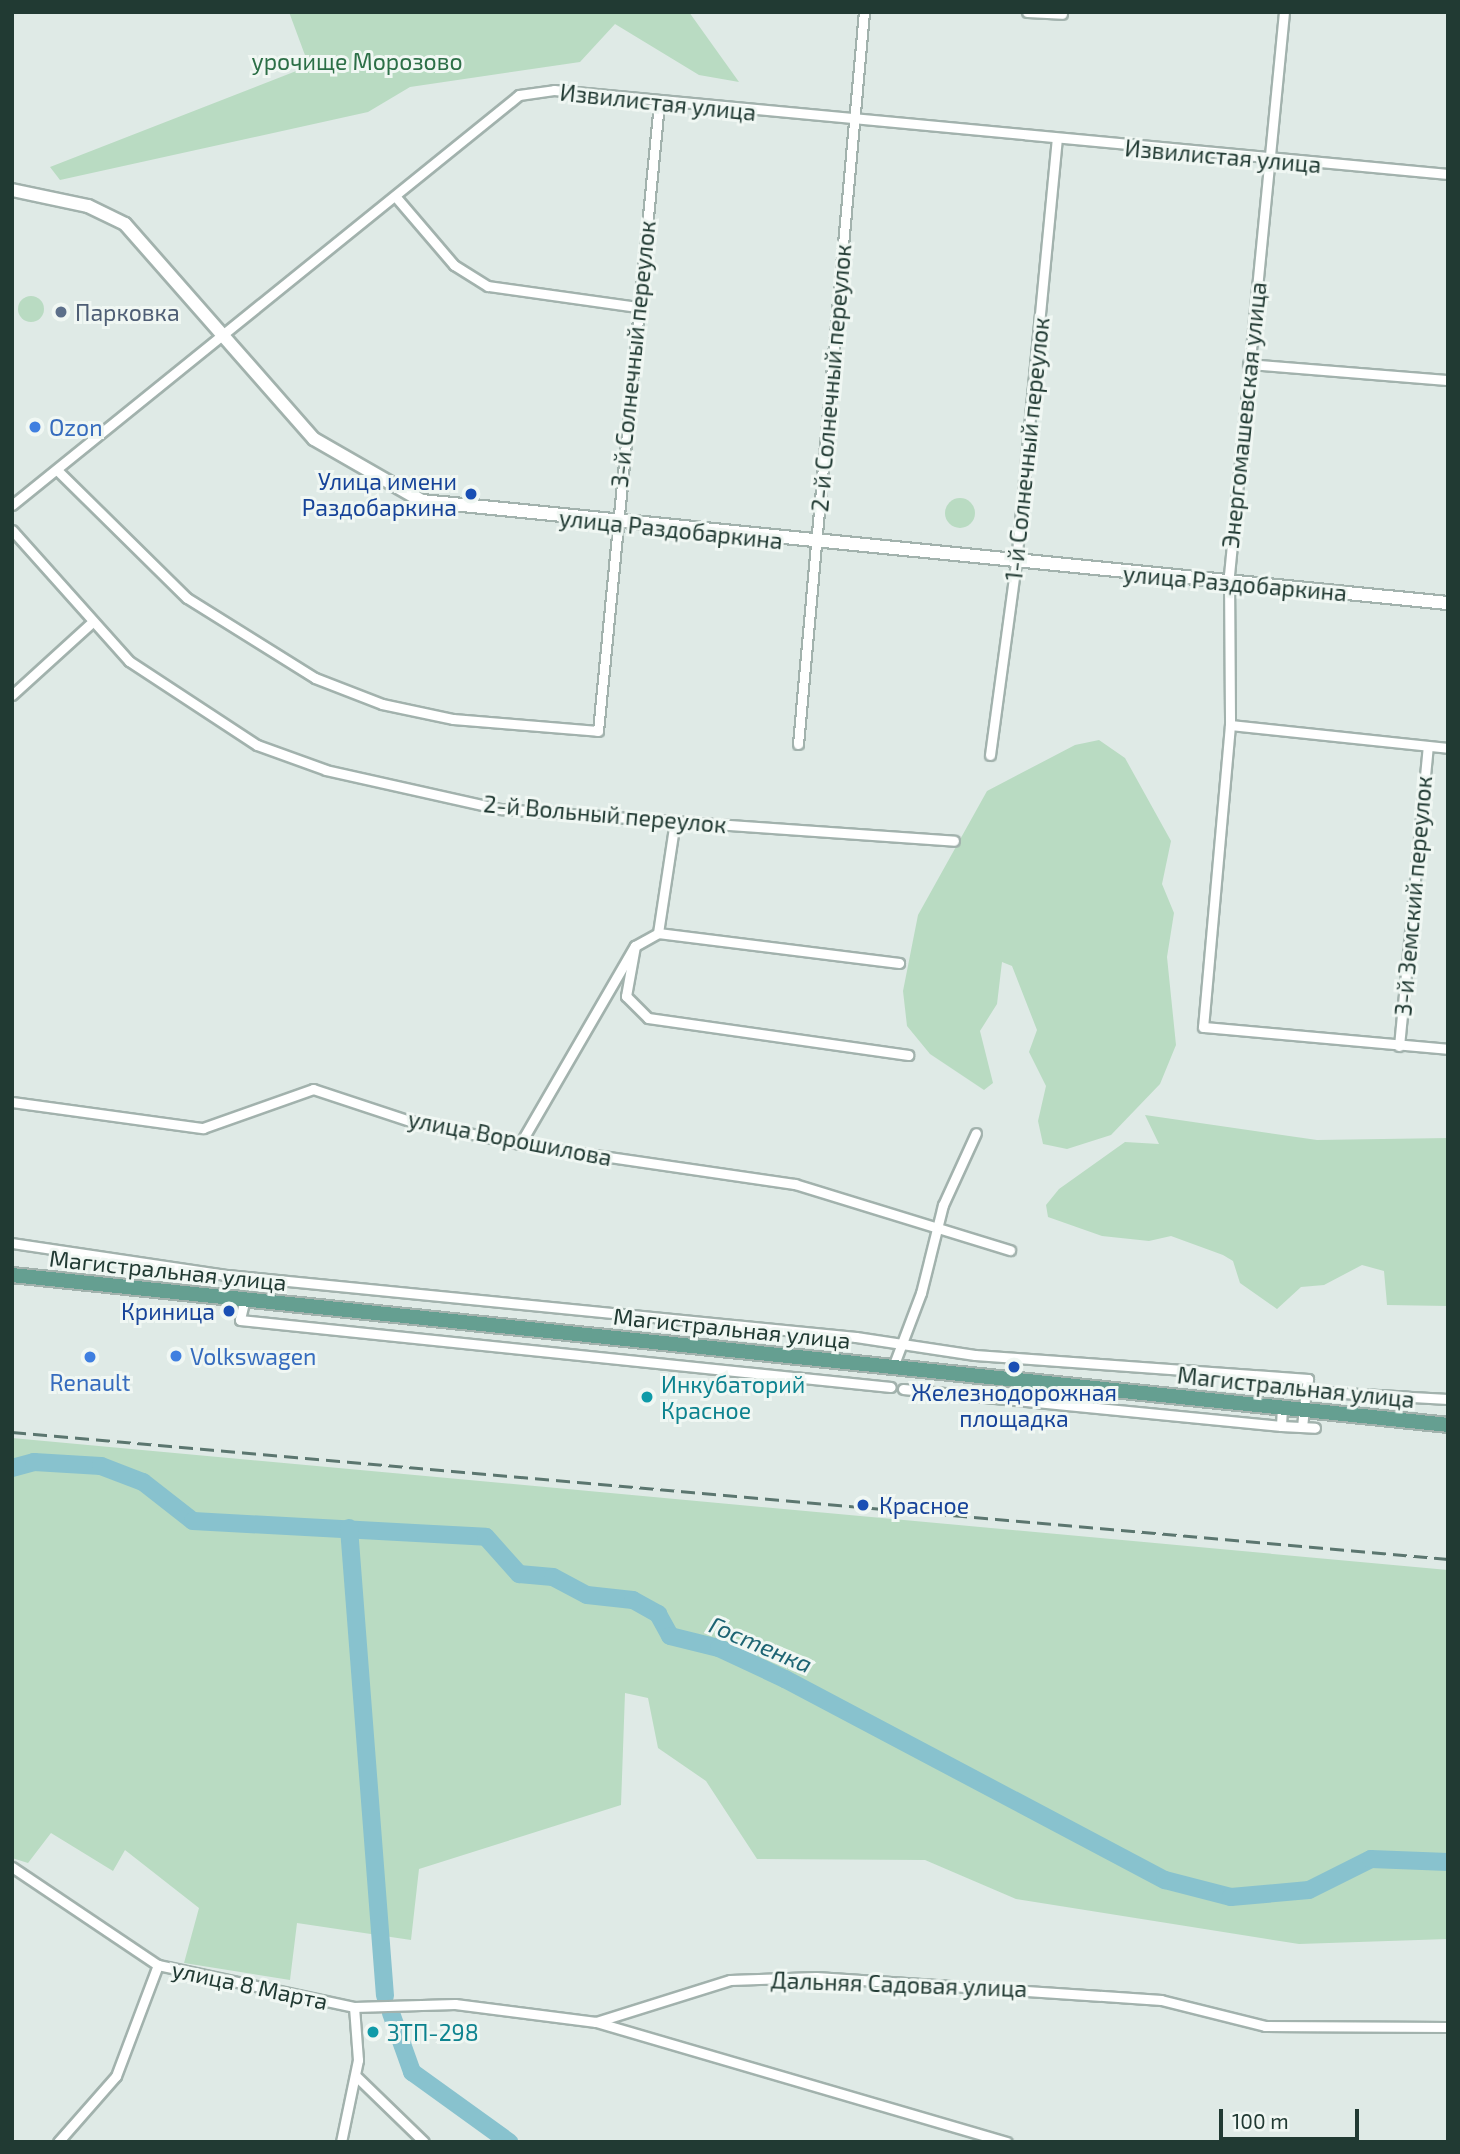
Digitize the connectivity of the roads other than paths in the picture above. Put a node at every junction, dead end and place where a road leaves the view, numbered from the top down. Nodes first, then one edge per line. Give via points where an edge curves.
1 (864, 12) edge
2 (1027, 12) edge
3 (1284, 12) edge
4 (1062, 15) dead end
5 (659, 103) junction
6 (853, 122) junction
7 (1057, 141) junction
8 (1270, 161) junction
9 (1448, 174) edge
10 (12, 190) edge
11 (395, 196) junction
12 (637, 307) junction
13 (221, 336) junction
14 (1248, 364) junction
15 (1448, 380) edge
16 (57, 470) junction
17 (12, 505) edge
18 (616, 524) junction
19 (12, 530) edge
20 (818, 544) junction
21 (1016, 563) junction
22 (1229, 582) junction
23 (1448, 603) edge
24 (90, 624) junction
25 (12, 695) edge
26 (1230, 725) junction
27 (797, 744) dead end
28 (1427, 747) junction
29 (1448, 748) edge
30 (990, 755) dead end
31 (675, 820) junction
32 (954, 841) dead end
33 (659, 933) junction
34 (635, 946) junction
35 (899, 963) dead end
36 (1399, 1046) junction
37 (1448, 1049) edge
38 (908, 1055) dead end
39 (12, 1102) edge
40 (976, 1133) dead end
41 (520, 1144) junction
42 (935, 1227) junction
43 (12, 1242) edge
44 (1010, 1250) dead end
45 (12, 1275) edge
46 (244, 1302) junction
47 (901, 1347) junction
48 (893, 1367) junction
49 (891, 1387) dead end
50 (903, 1389) dead end
51 (1306, 1391) junction
52 (1448, 1399) edge
53 (1282, 1408) junction
54 (1304, 1410) junction
55 (1448, 1424) edge
56 (1281, 1426) junction
57 (1302, 1427) junction
58 (1315, 1428) dead end
59 (12, 1867) edge
60 (158, 1965) junction
61 (354, 2007) junction
62 (596, 2022) junction
63 (1448, 2027) edge
64 (356, 2077) junction
65 (58, 2142) edge
66 (341, 2142) edge
67 (424, 2142) edge
68 (1007, 2142) edge

1 - 6 street, 2-й Солнечный переулок
2 - 4 street
3 - 8 street, Энергомашевская улица
5 - 6 street, Извилистая улица
5 - 11 street, Извилистая улица via 554,90 519,94
5 - 12 street, 3-й Солнечный переулок
6 - 7 street, Извилистая улица
6 - 20 street, 2-й Солнечный переулок
7 - 8 street, Извилистая улица
7 - 21 street, 1-й Солнечный переулок
8 - 9 street, Извилистая улица
8 - 14 street, Энергомашевская улица
10 - 13 street, улица Раздобаркина via 88,206 125,224
11 - 12 street via 454,265 488,286
11 - 13 street, Извилистая улица
12 - 18 street, 3-й Солнечный переулок
13 - 16 street, Извилистая улица
13 - 18 street, улица Раздобаркина via 314,439 381,483 422,501
14 - 15 street
14 - 22 street, Энергомашевская улица
16 - 17 street, Извилистая улица
16 - 18 street, 3-й Солнечный переулок via 187,598 315,678 382,704 453,719 598,731
18 - 20 street, улица Раздобаркина
19 - 24 street, 2-й Вольный переулок
20 - 21 street, улица Раздобаркина
20 - 27 street, 2-й Солнечный переулок
21 - 22 street, улица Раздобаркина
21 - 30 street, 1-й Солнечный переулок
22 - 23 street, улица Раздобаркина
22 - 26 street, Энергомашевская улица
24 - 25 street
24 - 31 street, 2-й Вольный переулок via 177,697 257,745 326,770 501,809
26 - 28 street
26 - 36 street, Энергомашевская улица via 1203,1027
28 - 29 street
28 - 36 street, 3-й Земский переулок
31 - 32 street, 2-й Вольный переулок
31 - 33 street
33 - 34 street
33 - 35 street
34 - 38 street via 626,996 648,1018
34 - 41 street
36 - 37 street
39 - 41 street, улица Ворошилова via 203,1128 313,1089 410,1121
40 - 42 street
41 - 42 street, улица Ворошилова via 795,1184
42 - 44 street, улица Ворошилова
42 - 47 street
43 - 47 street via 227,1275
45 - 46 main road, Магистральная улица
46 - 48 main road, Магистральная улица
46 - 49 street via 240,1320
47 - 48 street
47 - 51 street via 1308,1379
48 - 53 main road, Магистральная улица
50 - 56 street
51 - 52 street
51 - 54 street
53 - 54 main road, Магистральная улица
53 - 56 street
54 - 55 main road, Магистральная улица
54 - 57 street
56 - 57 street
57 - 58 street
59 - 60 street, улица 8 Марта
60 - 61 street, улица 8 Марта
60 - 65 street via 116,2076
61 - 62 street, Дальняя Садовая улица via 456,2004
61 - 64 street, улица 8 Марта
62 - 63 street, Дальняя Садовая улица via 730,1980 816,1977 1161,2000 1265,2026
62 - 68 street
64 - 66 street, улица 8 Марта
64 - 67 street

